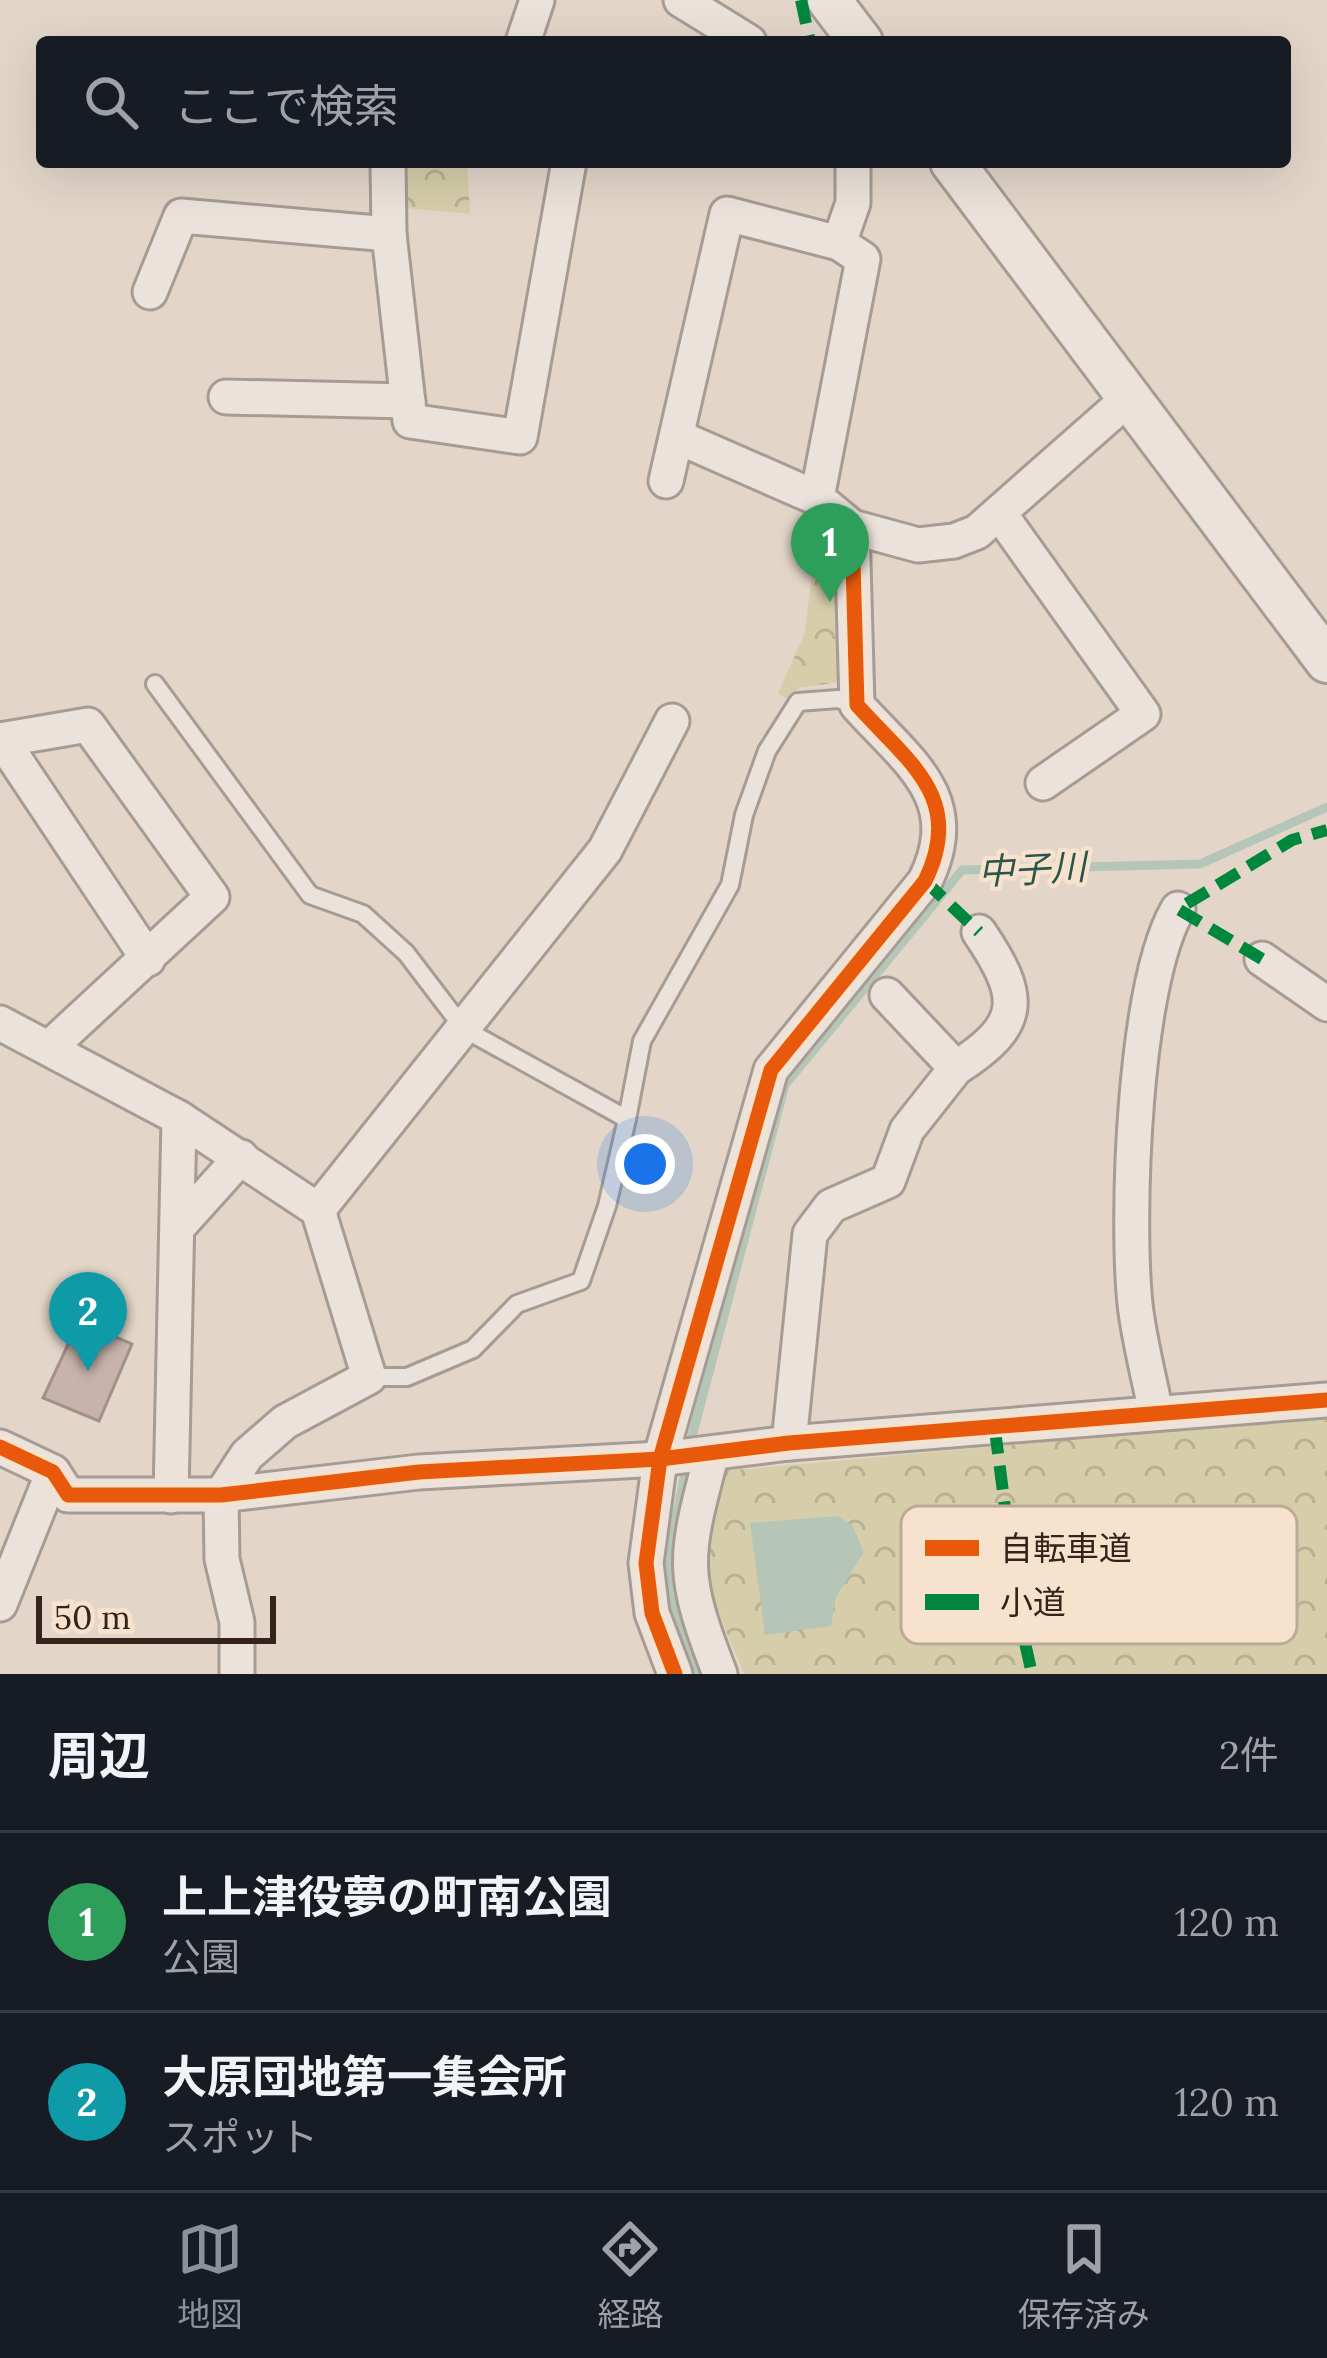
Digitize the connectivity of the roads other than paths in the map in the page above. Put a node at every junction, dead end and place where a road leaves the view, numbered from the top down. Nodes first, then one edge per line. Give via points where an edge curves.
1 (537, 0) edge
2 (681, 0) edge
3 (829, 0) edge
4 (525, 36) edge
5 (739, 36) edge
6 (856, 36) edge
7 (388, 168) edge
8 (567, 168) edge
9 (853, 168) edge
10 (957, 168) edge
11 (389, 234) junction
12 (839, 243) junction
13 (150, 292) dead end
14 (1130, 397) junction
15 (224, 398) dead end
16 (408, 401) junction
17 (678, 437) junction
18 (666, 481) dead end
19 (817, 498) junction
20 (1000, 514) junction
21 (852, 527) junction
22 (1327, 662) edge
23 (155, 684) dead end
24 (857, 705) junction
25 (672, 721) dead end
26 (1, 740) edge
27 (1043, 783) dead end
28 (1178, 909) dead end
29 (979, 932) dead end
30 (148, 959) junction
31 (1262, 959) dead end
32 (887, 995) dead end
33 (1327, 1004) edge
34 (0, 1023) edge
35 (464, 1029) junction
36 (50, 1048) junction
37 (956, 1069) junction
38 (179, 1118) junction
39 (627, 1119) junction
40 (241, 1157) junction
41 (319, 1210) junction
42 (179, 1226) junction
43 (369, 1378) junction
44 (1327, 1400) edge
45 (1156, 1413) junction
46 (789, 1443) junction
47 (0, 1447) edge
48 (687, 1456) junction
49 (53, 1472) junction
50 (221, 1495) junction
51 (171, 1496) junction
52 (0, 1604) edge
53 (665, 1671) edge
54 (237, 1674) edge
55 (720, 1674) edge

1 - 4 street
2 - 5 street
3 - 6 street
7 - 11 street
8 - 16 street via 520,437 410,421
9 - 12 street via 853,202
10 - 14 street
11 - 13 street via 181,216
11 - 16 street
12 - 17 street via 727,214
12 - 19 street via 863,259
14 - 20 street
14 - 22 street
15 - 16 street
17 - 18 street
17 - 19 street
19 - 21 street
20 - 21 street via 954,541 918,545
20 - 27 street via 1143,714
21 - 24 street
23 - 35 lane via 310,896 363,914 406,953
24 - 39 lane via 797,702 766,751 730,885 642,1042
24 - 48 street via 916,765 940,810 938,856 771,1070
25 - 35 street via 605,850
26 - 30 street
26 - 30 street via 88,725 212,897
28 - 45 street via 1163,934 1138,1091 1135,1304
29 - 37 street via 1008,975 1010,1013 994,1044
30 - 36 street
31 - 33 street
32 - 37 street
34 - 36 street
35 - 39 lane
35 - 41 street
36 - 38 street
37 - 46 street via 907,1130 889,1181 831,1206 810,1234
38 - 40 street
38 - 42 street
39 - 43 lane via 581,1281 517,1304 473,1349 407,1377
40 - 41 street
40 - 42 street
41 - 43 street
42 - 51 street
43 - 50 street via 285,1422 247,1455
44 - 45 street
45 - 46 street
46 - 48 street
47 - 49 street
48 - 50 street via 419,1472
48 - 53 street via 646,1563
48 - 55 street via 686,1567
49 - 51 street via 68,1495
49 - 52 street
50 - 51 street
50 - 54 street

